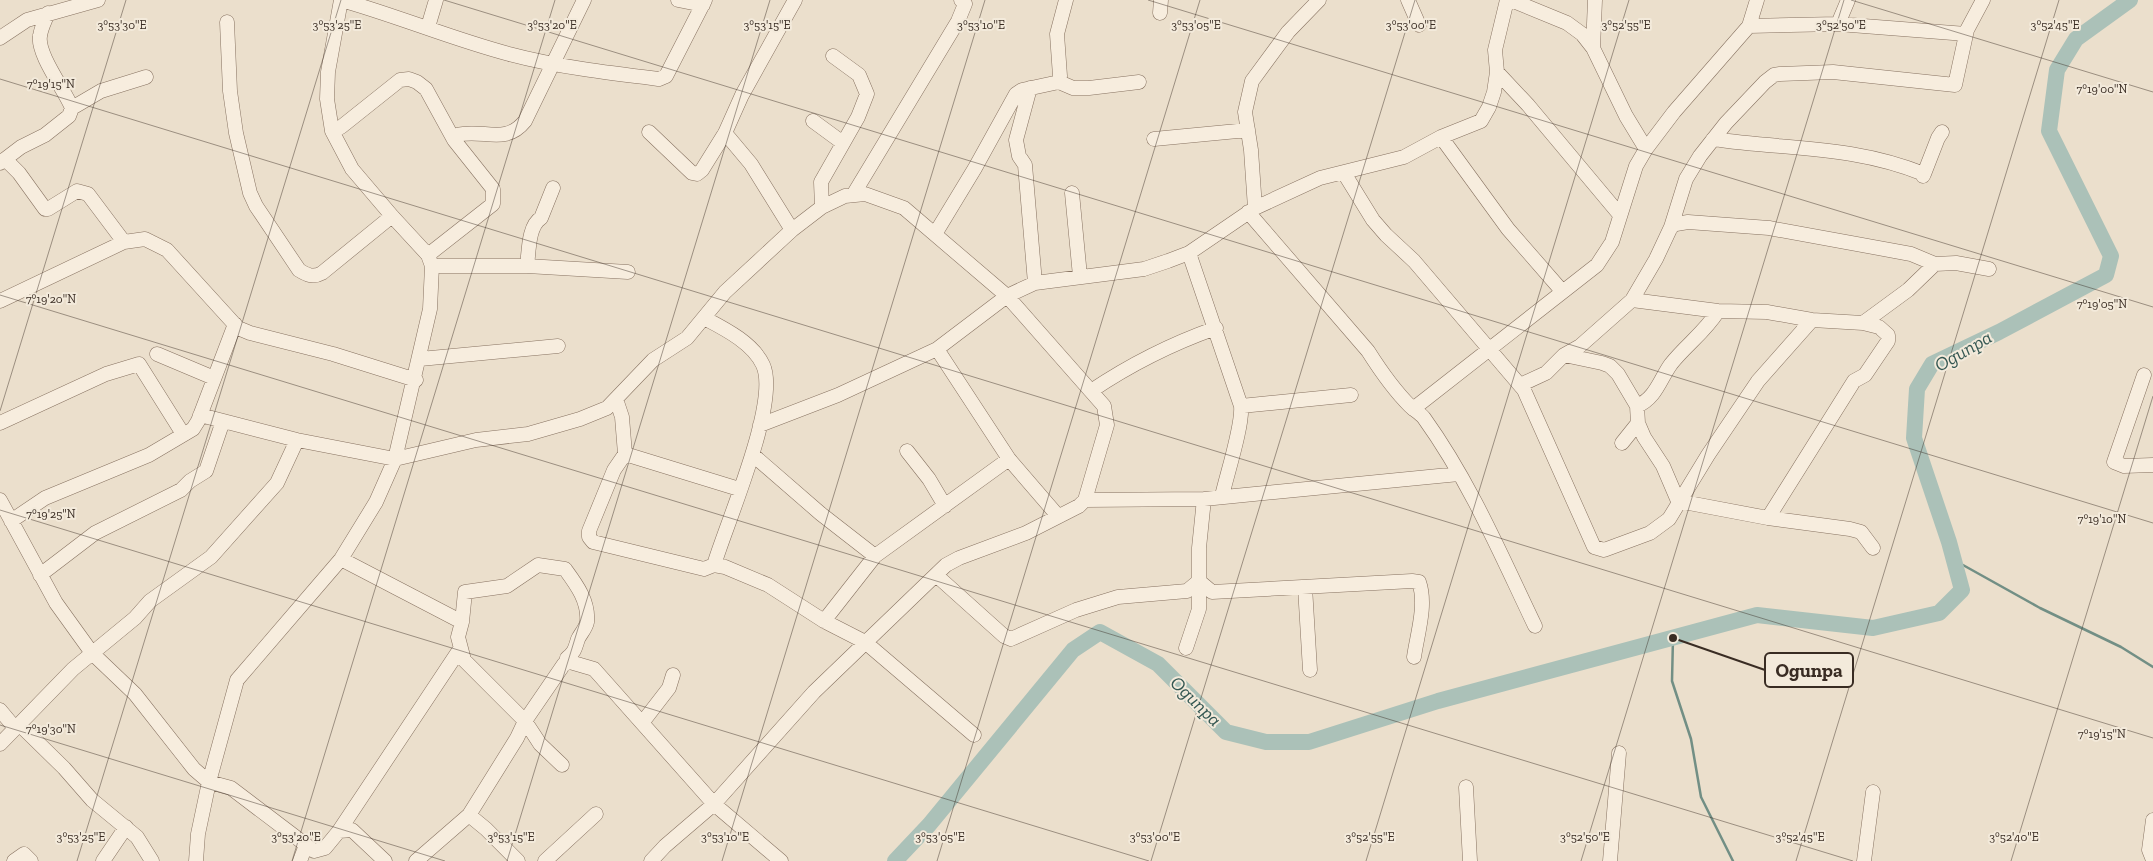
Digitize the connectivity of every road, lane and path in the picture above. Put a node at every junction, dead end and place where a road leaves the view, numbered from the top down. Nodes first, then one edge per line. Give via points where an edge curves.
1 (98, 0) edge
2 (341, 0) edge
3 (436, 0) edge
4 (584, 0) edge
5 (678, 0) edge
6 (795, 0) edge
7 (961, 0) edge
8 (1066, 0) edge
9 (1318, 0) edge
10 (1408, 0) edge
11 (1507, 0) edge
12 (1511, 0) edge
13 (1595, 0) edge
14 (1757, 0) edge
15 (1848, 0) edge
16 (1983, 0) edge
17 (704, 2) edge
18 (48, 14) junction
19 (29, 19) junction
20 (227, 22) dead end
21 (1419, 24) dead end
22 (1838, 24) junction
23 (428, 26) junction
24 (1749, 26) junction
25 (1588, 32) junction
26 (40, 34) junction
27 (1966, 34) junction
28 (0, 38) edge
29 (833, 56) dead end
30 (551, 64) junction
31 (1497, 72) junction
32 (146, 77) dead end
33 (1059, 82) junction
34 (1139, 82) dead end
35 (1030, 88) junction
36 (72, 108) junction
37 (813, 121) dead end
38 (1248, 130) junction
39 (332, 131) junction
40 (649, 132) dead end
41 (1942, 132) dead end
42 (725, 133) junction
43 (1441, 137) junction
44 (1154, 139) dead end
45 (1713, 139) junction
46 (454, 140) junction
47 (843, 143) junction
48 (1646, 149) junction
49 (2, 161) edge
50 (1344, 172) junction
51 (553, 188) dead end
52 (1072, 193) dead end
53 (853, 195) junction
54 (822, 206) junction
55 (1252, 210) junction
56 (1620, 215) junction
57 (392, 216) junction
58 (1671, 227) junction
59 (792, 230) junction
60 (935, 234) junction
61 (124, 242) junction
62 (1189, 253) junction
63 (430, 260) junction
64 (1935, 264) junction
65 (527, 266) junction
66 (1989, 269) dead end
67 (628, 272) dead end
68 (1080, 276) junction
69 (1035, 283) junction
70 (1562, 291) junction
71 (1007, 296) junction
72 (1632, 300) junction
73 (0, 301) edge
74 (1718, 310) junction
75 (704, 318) junction
76 (1812, 320) junction
77 (1863, 323) junction
78 (235, 324) junction
79 (1216, 328) junction
80 (558, 346) dead end
81 (1489, 348) junction
82 (937, 349) junction
83 (156, 354) dead end
84 (1564, 355) junction
85 (420, 359) junction
86 (2144, 375) dead end
87 (214, 378) junction
88 (416, 380) junction
89 (1520, 385) junction
90 (1091, 391) junction
91 (1351, 395) dead end
92 (616, 399) junction
93 (1241, 406) junction
94 (1638, 406) junction
95 (1413, 409) junction
96 (200, 415) junction
97 (223, 421) junction
98 (0, 423) edge
99 (1638, 424) junction
100 (760, 425) junction
101 (183, 434) junction
102 (297, 440) junction
103 (1622, 444) dead end
104 (907, 451) dead end
105 (625, 454) junction
106 (753, 456) junction
107 (395, 459) junction
108 (1009, 459) junction
109 (2153, 465) edge
110 (1459, 474) junction
111 (739, 489) junction
112 (1222, 496) junction
113 (1204, 499) junction
114 (0, 500) edge
115 (1085, 500) junction
116 (1678, 501) junction
117 (946, 506) junction
118 (1058, 516) junction
119 (1768, 518) junction
120 (11, 521) junction
121 (1873, 548) dead end
122 (875, 556) junction
123 (341, 559) junction
124 (714, 565) junction
125 (40, 575) junction
126 (936, 575) junction
127 (1199, 581) junction
128 (1305, 587) junction
129 (824, 621) junction
130 (462, 622) junction
131 (1535, 626) dead end
132 (865, 642) junction
133 (1186, 648) dead end
134 (460, 649) junction
135 (92, 653) junction
136 (1414, 657) dead end
137 (570, 662) junction
138 (1310, 670) dead end
139 (673, 675) dead end
140 (0, 710) edge
141 (525, 721) junction
142 (642, 723) junction
143 (17, 726) junction
144 (974, 735) dead end
145 (0, 744) edge
146 (1620, 753) dead end
147 (562, 766) dead end
148 (209, 782) junction
149 (1466, 787) dead end
150 (1873, 792) dead end
151 (714, 804) junction
152 (596, 814) dead end
153 (469, 815) junction
154 (2153, 820) edge
155 (126, 827) junction
156 (339, 831) junction
157 (306, 845) junction
158 (657, 859) edge
159 (2153, 860) edge
160 (14, 861) edge
161 (31, 861) edge
162 (103, 861) edge
163 (152, 861) edge
164 (196, 861) edge
165 (300, 861) edge
166 (385, 861) edge
167 (416, 861) edge
168 (518, 861) edge
169 (545, 861) edge
170 (781, 861) edge
171 (1470, 861) edge
172 (1610, 861) edge
173 (1864, 861) edge

1 - 18 street
2 - 23 street
2 - 39 street via 328,72 327,99
3 - 23 street
4 - 30 street
5 - 17 street
6 - 42 street via 742,95
7 - 53 street via 965,4 958,21
8 - 33 street via 1056,34
9 - 38 street via 1288,32 1252,81 1245,112
10 - 21 street
11 - 31 street via 1495,50
12 - 25 street
13 - 25 street
14 - 24 street
15 - 22 street
16 - 27 street
17 - 30 street via 666,76 659,79
18 - 19 street
18 - 26 street
19 - 26 street
19 - 28 street
20 - 57 street via 230,91 250,193 299,270 307,275 322,273
22 - 24 street
22 - 27 street
23 - 30 street via 508,54
24 - 48 street
25 - 48 street via 1626,116
26 - 36 street via 42,55 62,85
27 - 45 street via 1956,85 1833,72 1774,75
29 - 47 street via 859,75 867,94
30 - 46 street via 518,130 505,136 465,133
31 - 43 street via 1489,107 1480,121
31 - 56 street via 1528,104
32 - 36 street via 101,91
33 - 34 street via 1072,88 1089,88
33 - 35 street
35 - 60 street via 1022,90 1012,100
35 - 69 street via 1016,140 1019,156 1025,165
36 - 49 street via 69,116 45,135
37 - 47 street
38 - 44 street
38 - 55 street
39 - 46 street via 400,80 409,79 426,89
39 - 57 street via 352,169
40 - 42 street via 692,173 697,174
41 - 45 street via 1924,175 1874,156
42 - 59 street via 751,164
43 - 50 street via 1404,157
43 - 70 street via 1508,229
45 - 58 street via 1686,179
46 - 63 street via 493,190 494,204
47 - 54 street via 821,182
48 - 56 street via 1636,166
49 - 61 street via 20,173 44,209 77,192 88,194
50 - 55 street via 1320,178
50 - 81 street via 1377,225 1414,261
51 - 65 street via 532,232
52 - 68 street
53 - 54 street
53 - 60 street via 865,194 904,208
54 - 59 street
55 - 62 street
55 - 95 street
56 - 70 street via 1612,242 1597,265
57 - 63 street
58 - 64 street via 1688,222 1769,228 1911,254
58 - 72 street
59 - 75 street via 725,292
60 - 71 street
61 - 73 street
61 - 78 street via 145,239 167,250
62 - 68 street via 1144,269
62 - 79 street
63 - 65 street
63 - 85 street via 430,309
64 - 66 street
64 - 77 street via 1908,290
65 - 67 street
68 - 69 street
69 - 71 street
70 - 81 street
71 - 82 street
71 - 90 street
72 - 74 street
72 - 84 street via 1580,346
74 - 76 street via 1767,312
74 - 94 street via 1700,335 1672,364 1649,400
75 - 92 street via 687,338 653,360
75 - 100 street via 726,329 753,351 764,366 766,385
76 - 77 street
76 - 116 street via 1758,381
77 - 119 street via 1879,327 1888,335 1888,341 1865,375 1854,381
78 - 87 street
78 - 88 street via 258,336 333,354
79 - 90 street via 1176,342
79 - 93 street
80 - 85 street
81 - 89 street
81 - 95 street
82 - 100 street
82 - 108 street
83 - 87 street
84 - 89 street via 1546,373
84 - 94 street via 1610,366 1626,384
85 - 88 street
86 - 109 street via 2114,462 2118,465
87 - 96 street
88 - 107 street
89 - 116 street via 1594,547 1604,550 1650,533 1669,519
90 - 115 street via 1104,406 1107,425
91 - 93 street
92 - 105 street via 622,418
92 - 107 street via 607,408 580,419 528,434 476,440
93 - 112 street via 1243,418
94 - 99 street
95 - 110 street via 1422,416
96 - 97 street
96 - 101 street via 193,429
97 - 102 street
97 - 125 street via 206,471 181,490 94,533
98 - 101 street via 106,374 140,364
99 - 103 street
99 - 116 street via 1663,466
100 - 106 street
101 - 120 street via 149,455 45,498
102 - 107 street
102 - 135 street via 277,482 211,557 150,602
104 - 117 street
105 - 111 street
105 - 124 street via 614,470 589,532 593,542 704,569
106 - 111 street
106 - 122 street
107 - 123 street via 362,528
108 - 117 street
108 - 118 street
110 - 112 street
110 - 131 street
111 - 124 street
112 - 113 street
113 - 115 street
113 - 127 street
114 - 120 street
115 - 118 street
116 - 119 street
117 - 122 street
118 - 126 street via 1026,533 959,558
119 - 121 street via 1861,532
120 - 125 street
122 - 129 street
123 - 130 street
123 - 148 street via 237,680
124 - 129 street via 768,585
125 - 135 street
126 - 127 street via 1011,639 1076,610 1118,596 1187,591
126 - 132 street
127 - 128 street via 1212,592
127 - 133 street via 1198,608
128 - 136 street via 1419,582 1422,608
128 - 138 street
129 - 132 street
130 - 134 street via 458,637
130 - 137 street via 465,592 508,586 538,565 565,569 586,604 587,623 575,652 567,658
132 - 144 street
132 - 151 street via 814,692
134 - 141 street via 464,660
134 - 156 street
135 - 143 street
135 - 148 street via 135,694 194,769
137 - 141 street via 564,664
137 - 142 street via 594,669
139 - 142 street via 669,688
140 - 143 street
141 - 147 street via 540,744
141 - 153 street
142 - 151 street
143 - 145 street
143 - 155 street via 64,768 92,800
146 - 172 street
148 - 157 street via 231,788
148 - 164 street
149 - 171 street
150 - 173 street
151 - 158 street
151 - 170 street
152 - 169 street
153 - 167 street
153 - 168 street
154 - 159 street via 2149,850
155 - 162 street
155 - 163 street via 137,837
156 - 157 street via 320,851
156 - 166 street via 346,829 358,833
157 - 165 street
160 - 161 street via 24,854

